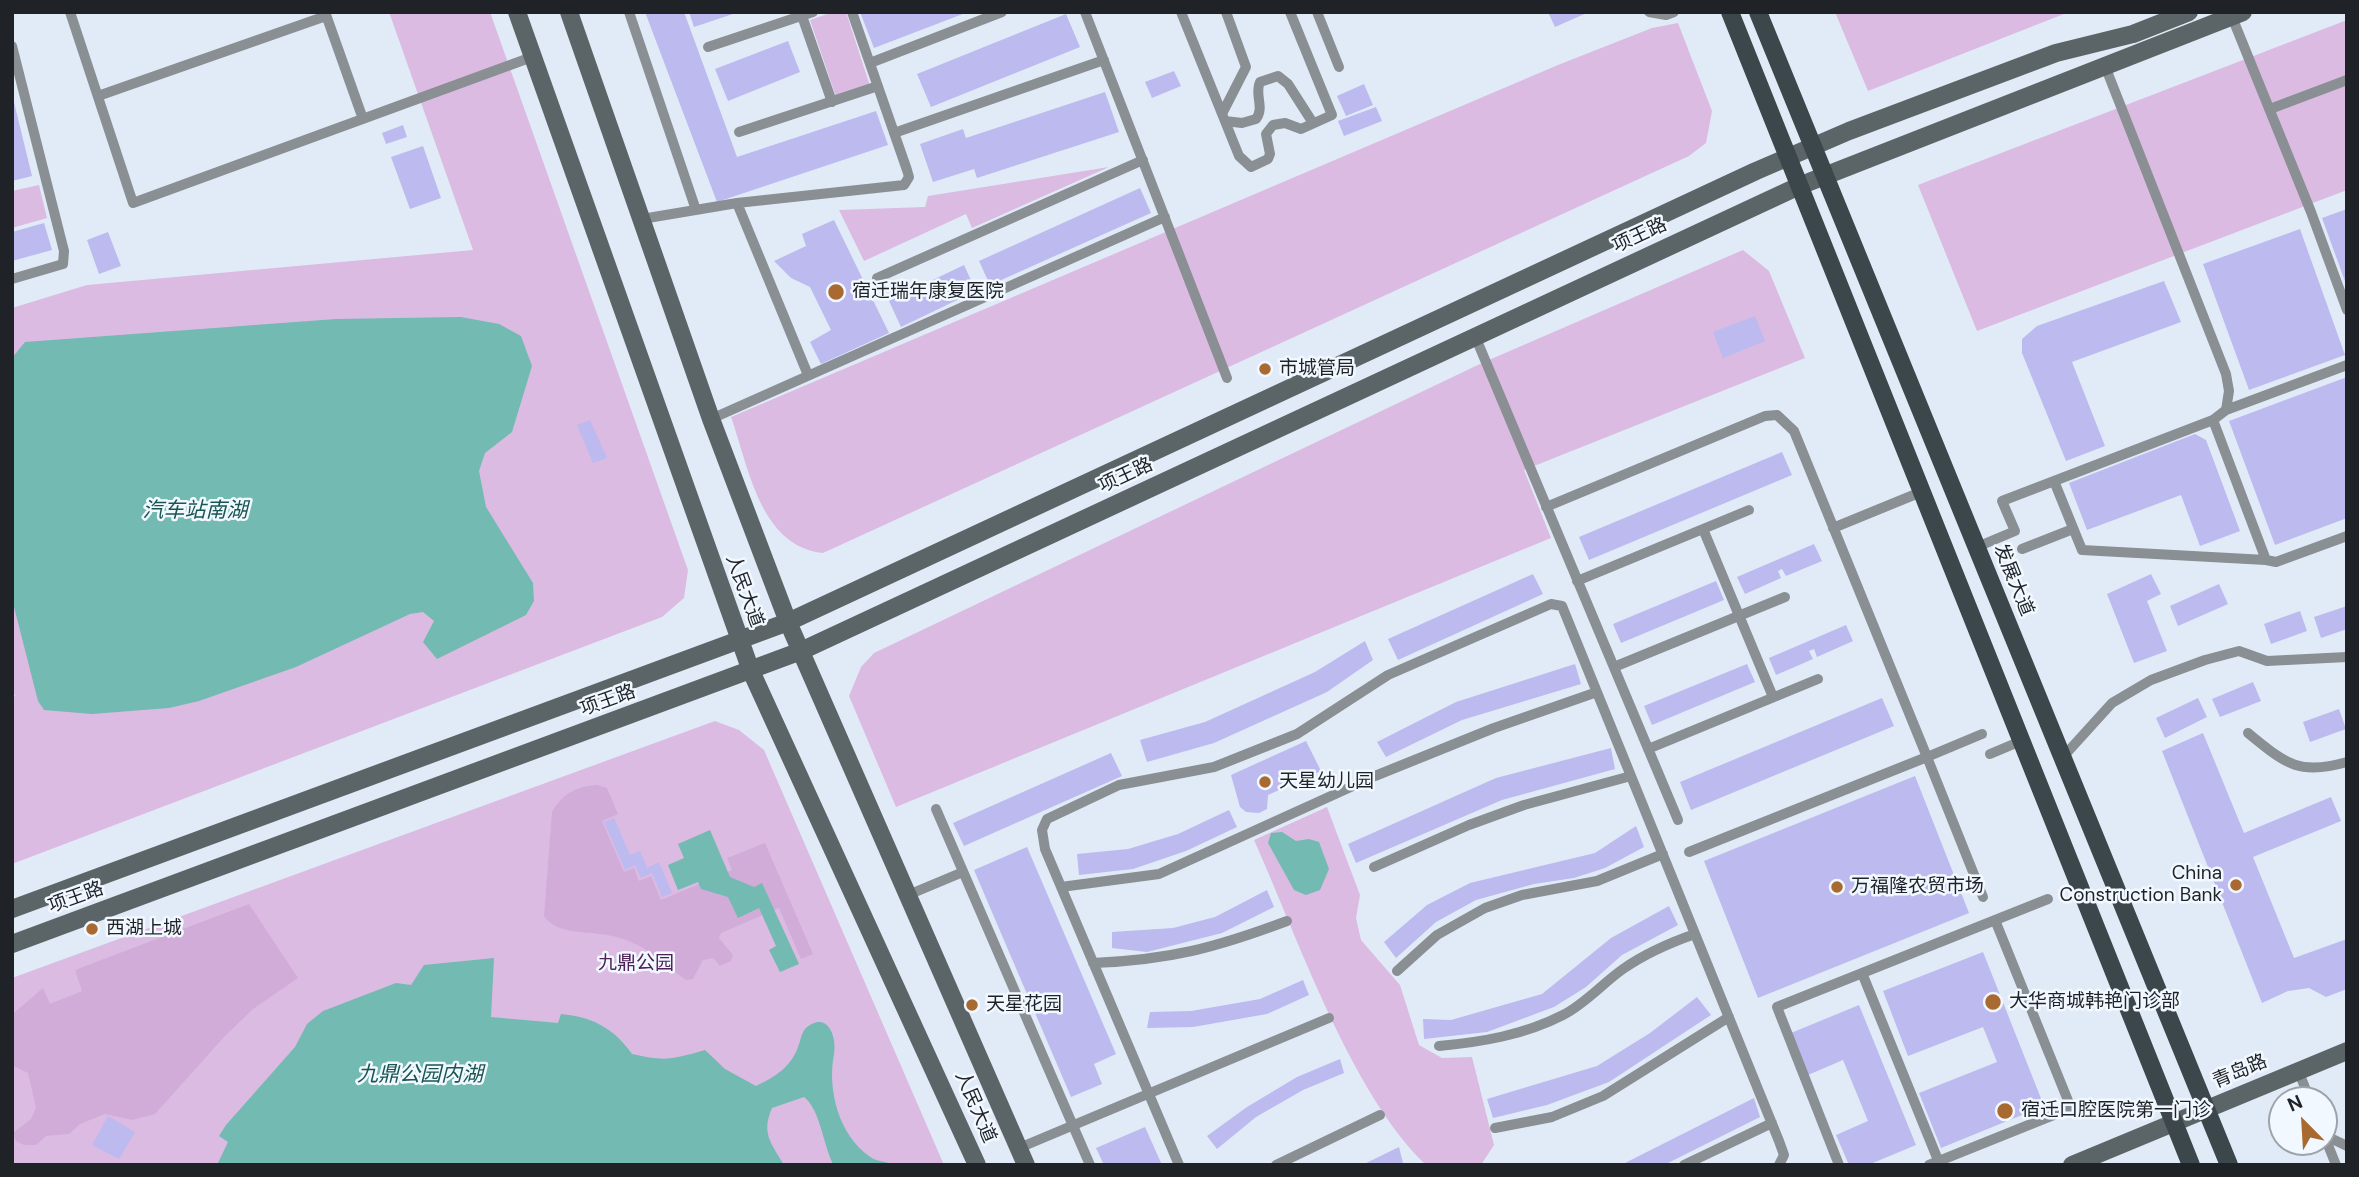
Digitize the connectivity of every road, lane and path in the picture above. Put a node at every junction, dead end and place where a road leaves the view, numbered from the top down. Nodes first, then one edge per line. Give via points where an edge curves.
1 (70, 12) edge
2 (517, 12) edge
3 (569, 12) edge
4 (629, 12) edge
5 (852, 12) edge
6 (1002, 12) edge
7 (1085, 12) edge
8 (1181, 12) edge
9 (1226, 12) edge
10 (1290, 12) edge
11 (1317, 12) edge
12 (1649, 12) edge
13 (1674, 12) edge
14 (1730, 12) edge
15 (1758, 12) edge
16 (2189, 12) edge
17 (325, 14) edge
18 (808, 14) edge
19 (2237, 15) edge
20 (12, 46) edge
21 (708, 47) dead end
22 (532, 57) junction
23 (1104, 60) junction
24 (870, 63) junction
25 (2105, 66) junction
26 (1339, 67) dead end
27 (2347, 80) edge
28 (878, 86) junction
29 (98, 96) junction
30 (832, 102) junction
31 (2270, 109) junction
32 (1223, 118) junction
33 (363, 119) junction
34 (1313, 123) junction
35 (739, 132) dead end
36 (894, 133) junction
37 (1812, 147) junction
38 (1788, 157) junction
39 (1143, 160) junction
40 (1825, 175) junction
41 (1799, 186) junction
42 (737, 203) junction
43 (696, 210) junction
44 (1165, 217) junction
45 (642, 219) junction
46 (877, 278) dead end
47 (12, 279) edge
48 (2347, 310) edge
49 (1475, 336) junction
50 (2347, 365) edge
51 (808, 375) junction
52 (1227, 378) dead end
53 (2226, 410) junction
54 (712, 419) junction
55 (2213, 420) junction
56 (2054, 481) junction
57 (1921, 492) junction
58 (1546, 507) junction
59 (1749, 510) dead end
60 (1833, 528) junction
61 (1703, 529) junction
62 (2073, 529) junction
63 (2347, 536) edge
64 (1977, 547) junction
65 (2022, 549) dead end
66 (2266, 560) junction
67 (1577, 581) junction
68 (1785, 597) dead end
69 (1740, 616) junction
70 (789, 622) junction
71 (740, 641) junction
72 (801, 651) junction
73 (2347, 657) edge
74 (1614, 667) junction
75 (751, 671) junction
76 (1818, 679) dead end
77 (1597, 692) junction
78 (1773, 697) junction
79 (2248, 733) dead end
80 (1982, 734) dead end
81 (2021, 741) junction
82 (1648, 749) junction
83 (1990, 754) dead end
84 (1927, 757) junction
85 (2063, 757) junction
86 (2347, 762) edge
87 (1631, 776) junction
88 (936, 809) dead end
89 (1678, 820) dead end
90 (1689, 852) dead end
91 (1663, 854) junction
92 (1374, 867) dead end
93 (963, 872) junction
94 (1061, 887) junction
95 (908, 895) junction
96 (1983, 897) dead end
97 (2048, 899) dead end
98 (12, 909) edge
99 (1995, 920) junction
100 (1287, 921) dead end
101 (1695, 934) junction
102 (12, 944) edge
103 (1093, 962) junction
104 (1397, 971) dead end
105 (1862, 973) junction
106 (1729, 1017) junction
107 (1329, 1018) dead end
108 (1439, 1046) dead end
109 (2347, 1051) edge
110 (2298, 1070) junction
111 (2304, 1086) edge
112 (1146, 1092) junction
113 (2207, 1109) junction
114 (1380, 1115) dead end
115 (2174, 1122) junction
116 (1772, 1123) junction
117 (1073, 1124) junction
118 (1494, 1128) dead end
119 (1019, 1148) junction
120 (1936, 1164) edge
121 (977, 1165) edge
122 (1027, 1165) edge
123 (1090, 1165) edge
124 (1179, 1165) edge
125 (1276, 1165) edge
126 (1684, 1165) edge
127 (1779, 1165) edge
128 (1839, 1165) edge
129 (2072, 1165) edge
130 (2191, 1165) edge
131 (2230, 1165) edge

1 - 29 lane
2 - 22 main road, 人民大道
3 - 45 main road, 人民大道
4 - 43 lane
5 - 24 lane
6 - 24 lane
7 - 23 lane
8 - 32 lane
9 - 32 lane via 1246,67
10 - 34 lane via 1332,115
11 - 26 lane
12 - 13 lane
14 - 38 main road
15 - 37 main road, 发展大道
16 - 37 main road, 项王路 via 2133,34 2056,53
17 - 29 lane
17 - 33 lane
18 - 21 lane
18 - 30 lane
19 - 25 main road, 项王路
19 - 31 lane
20 - 47 lane via 64,264
22 - 33 lane
22 - 71 main road, 人民大道
23 - 36 lane
23 - 39 lane
24 - 28 lane
25 - 40 main road, 项王路
25 - 53 lane via 2226,374
27 - 31 lane
28 - 30 lane
28 - 36 lane
29 - 33 lane via 133,203
30 - 35 lane
31 - 48 lane
32 - 34 lane via 1242,123 1256,119 1260,82 1278,76
32 - 34 lane via 1239,156 1251,167 1268,159 1266,134 1273,125 1285,123 1301,129
36 - 42 lane via 909,177 904,185
37 - 38 main road, 项王路
37 - 40 main road, 发展大道
38 - 41 main road
38 - 70 main road, 项王路
39 - 44 lane
39 - 46 lane
40 - 41 main road, 项王路
40 - 64 main road, 发展大道
41 - 49 main road, 项王路
41 - 57 main road
42 - 43 lane
42 - 51 lane
43 - 45 lane
44 - 51 lane
44 - 52 lane
45 - 54 main road, 人民大道
49 - 58 lane
49 - 72 main road, 项王路
50 - 53 lane
51 - 54 lane
53 - 55 lane
54 - 70 main road, 人民大道
55 - 56 lane
55 - 66 lane
56 - 62 lane
56 - 64 lane via 2002,501 2015,531
57 - 60 lane
57 - 81 main road
58 - 60 lane via 1765,416 1777,415 1794,431
58 - 67 lane
59 - 61 lane
60 - 84 lane
61 - 67 lane
61 - 69 lane
62 - 65 lane
62 - 66 lane via 2082,550
63 - 66 lane via 2276,562
64 - 85 main road, 发展大道
67 - 74 lane
68 - 69 lane
69 - 74 lane
69 - 78 lane
70 - 71 main road, 项王路
70 - 72 main road, 人民大道
71 - 75 main road, 人民大道
71 - 98 main road, 项王路
72 - 75 main road, 项王路
72 - 95 main road, 人民大道
73 - 85 lane via 2267,661 2239,651 2205,660 2151,680 2112,703
74 - 82 lane
75 - 102 main road, 项王路
75 - 121 main road, 人民大道
76 - 78 lane
77 - 87 lane
77 - 94 lane via 1375,776 1159,874
77 - 94 lane via 1562,606 1551,604 1388,675 1297,734 1214,767 1128,782 1062,810 1047,819 1042,830
78 - 82 lane
79 - 86 lane via 2285,763 2319,770
80 - 84 lane
81 - 83 lane
81 - 115 main road
82 - 89 lane
84 - 90 lane
84 - 96 lane
85 - 113 main road, 发展大道
87 - 91 lane
87 - 92 lane via 1524,805
88 - 93 lane
91 - 101 lane
91 - 104 lane via 1597,881 1522,895 1485,908 1437,934
93 - 95 lane
93 - 117 lane
94 - 103 lane
95 - 119 main road, 人民大道
97 - 99 lane
99 - 105 lane
99 - 120 lane via 2071,1108
100 - 103 lane via 1202,951 1149,961
101 - 106 lane
101 - 108 lane via 1663,945 1625,968 1566,1014 1527,1031
103 - 112 lane
105 - 120 lane
105 - 128 lane via 1777,1007
106 - 116 lane
106 - 118 lane via 1603,1096 1552,1117
107 - 112 lane
109 - 110 main road, 青岛路
110 - 111 lane
110 - 113 main road, 青岛路
112 - 117 lane
112 - 124 lane
113 - 115 main road, 青岛路
113 - 131 main road, 发展大道
114 - 125 lane
115 - 129 main road, 青岛路
115 - 130 main road
116 - 126 lane
116 - 127 lane via 1784,1154
117 - 119 lane
117 - 123 lane
119 - 122 main road, 人民大道

